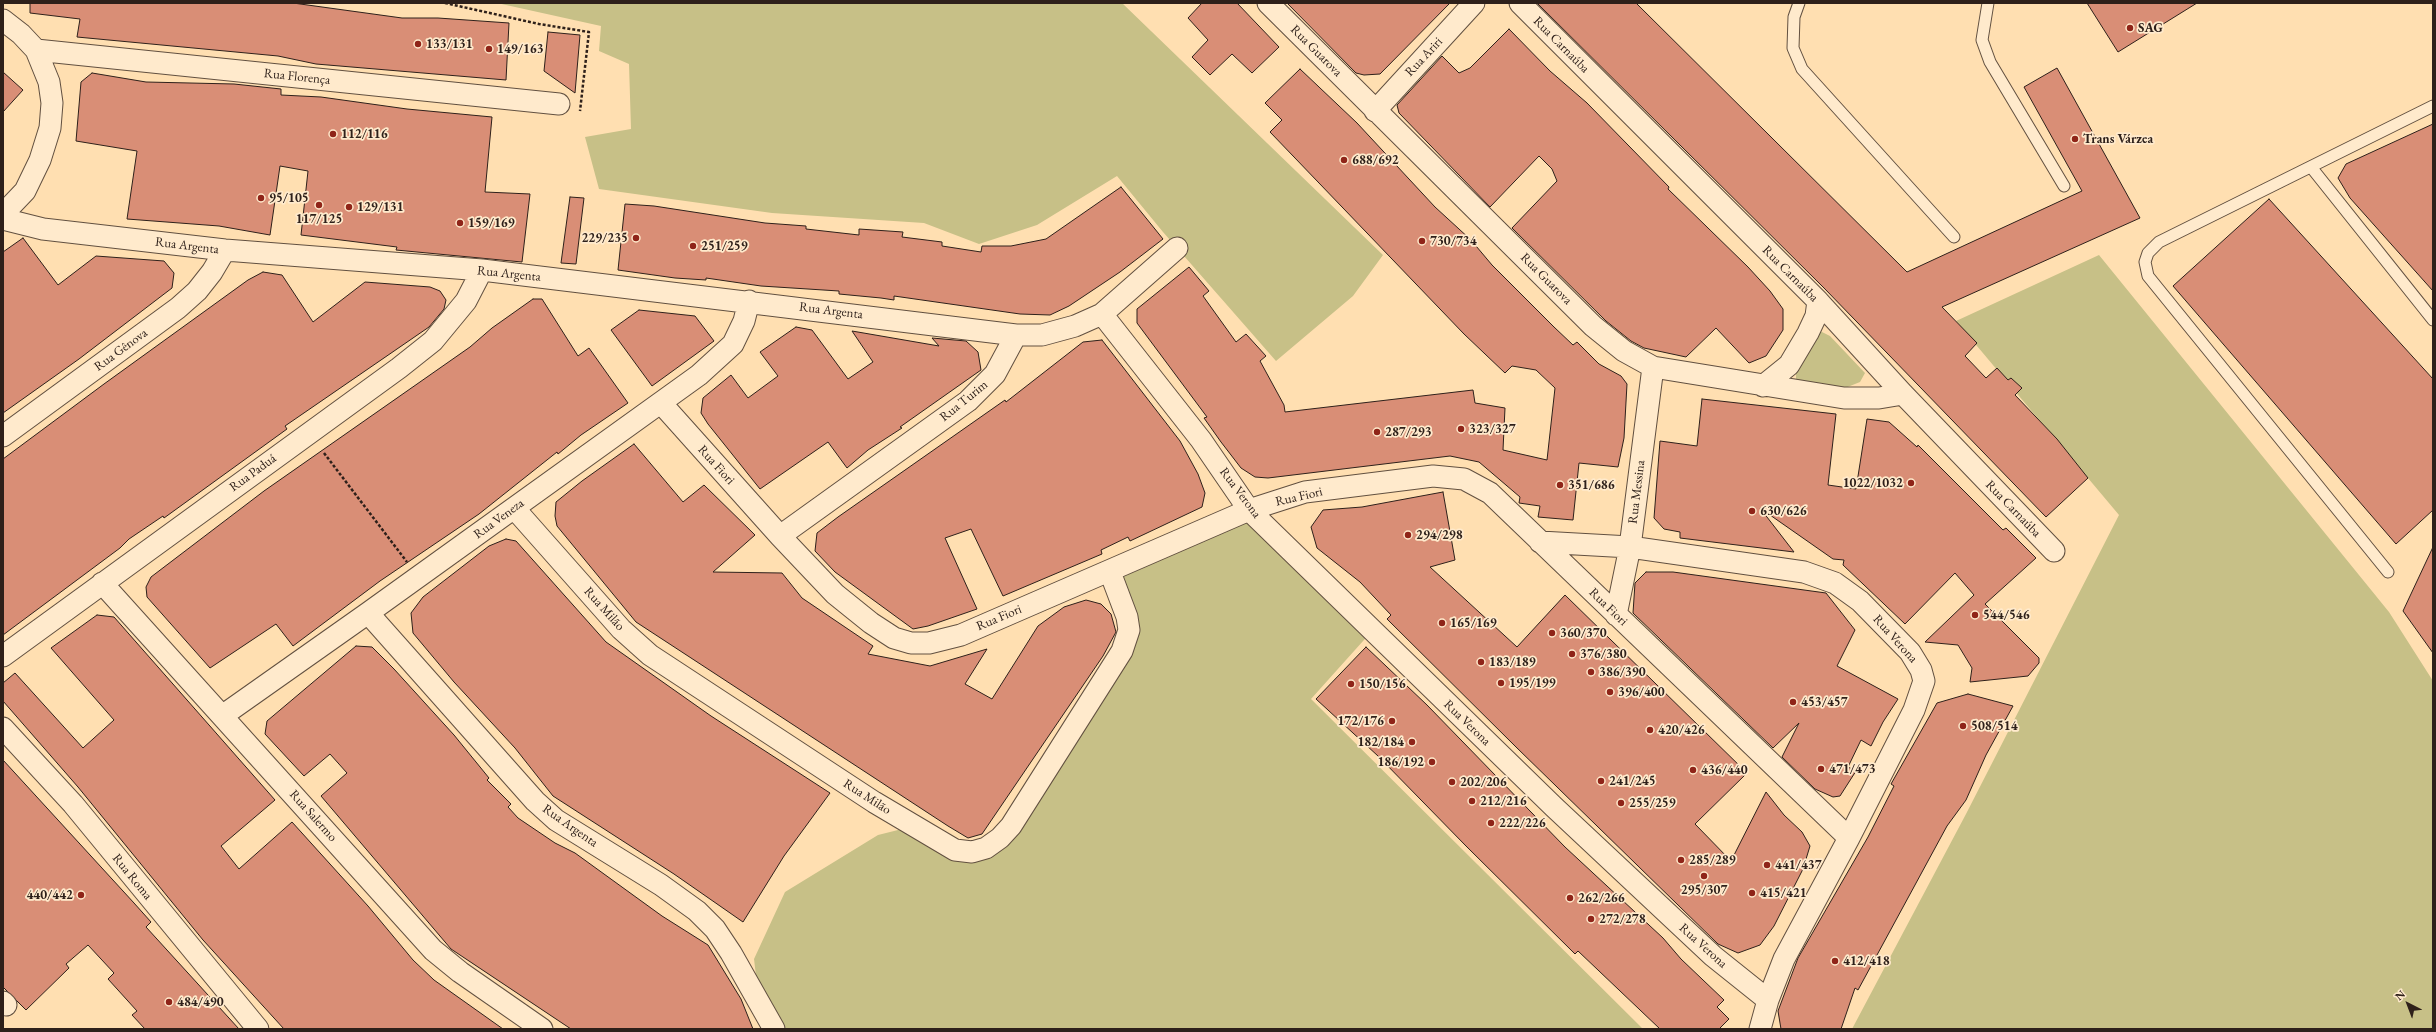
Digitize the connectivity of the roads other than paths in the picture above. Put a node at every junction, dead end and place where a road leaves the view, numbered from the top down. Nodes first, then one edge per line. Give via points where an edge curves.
1 (1268, 3) edge
2 (1474, 3) edge
3 (1520, 3) edge
4 (1799, 3) edge
5 (1988, 3) edge
6 (3, 20) edge
7 (36, 50) junction
8 (559, 104) dead end
9 (2433, 106) edge
10 (1375, 111) junction
11 (2311, 167) junction
12 (2064, 186) dead end
13 (3, 214) edge
14 (3, 219) edge
15 (1954, 237) dead end
16 (1177, 248) dead end
17 (225, 250) junction
18 (482, 270) junction
19 (749, 301) junction
20 (1818, 302) junction
21 (1102, 314) junction
22 (2433, 320) edge
23 (1016, 335) junction
24 (1653, 368) junction
25 (1763, 386) junction
26 (1903, 394) junction
27 (661, 403) junction
28 (3, 436) edge
29 (514, 508) junction
30 (1249, 510) junction
31 (780, 536) junction
32 (1540, 542) junction
33 (1630, 547) junction
34 (2054, 551) dead end
35 (1110, 572) junction
36 (2388, 572) dead end
37 (102, 583) junction
38 (368, 613) junction
39 (1616, 615) junction
40 (3, 656) edge
41 (222, 716) junction
42 (3, 728) edge
43 (1849, 838) junction
44 (1768, 1000) junction
45 (258, 1029) edge
46 (542, 1029) edge
47 (774, 1029) edge
48 (1760, 1029) edge

1 - 10 street, Rua Guarova
2 - 10 street, Rua Ariri
3 - 20 street, Rua Carnaúba
4 - 15 lane via 1794,17 1793,48 1802,69
5 - 12 lane via 1982,40 1990,62
6 - 7 street
7 - 8 street, Rua Florença
7 - 13 street via 49,82 52,103 50,128 40,160 25,191
9 - 11 lane
10 - 24 street, Rua Guarova via 1593,326 1624,351
11 - 22 lane
11 - 36 lane via 2159,242 2148,252 2145,262 2148,276
14 - 17 street, Rua Argenta via 43,229
16 - 21 street
17 - 18 street, Rua Argenta
17 - 28 street, Rua Gênova via 197,291 178,308
18 - 19 street, Rua Argenta
18 - 37 street, Rua Paduá via 466,301 433,341
19 - 23 street, Rua Argenta
19 - 27 street, Rua Veneza via 744,321 733,344 711,365
20 - 25 street via 1811,328 1789,365
20 - 26 street, Rua Carnaúba
21 - 23 street via 1075,326 1042,335
21 - 30 street, Rua Verona via 1201,440
23 - 31 street, Rua Turim via 995,374 968,401
24 - 25 street, Rua Guarova
24 - 33 street, Rua Messina
25 - 26 street, Rua Guarova via 1844,398 1879,398
26 - 34 street, Rua Carnaúba
27 - 29 street, Rua Veneza
27 - 31 street, Rua Fiori
29 - 35 street, Rua Milão via 621,629 650,655 874,802 955,850 972,852 986,848 1012,826 1122,651 1129,630 1127,616
29 - 38 street, Rua Veneza
30 - 32 street, Rua Fiori via 1306,492 1433,476 1464,479 1490,493
30 - 35 street, Rua Fiori
30 - 44 street, Rua Verona via 1560,813 1713,956
31 - 35 street, Rua Fiori via 835,594 894,638 911,643 929,643 961,635
32 - 33 street, Rua Verona
32 - 39 street, Rua Fiori
33 - 39 street, Rua Messina
33 - 43 street, Rua Verona via 1804,572 1835,583 1860,601 1910,652 1921,670 1924,681 1914,710
37 - 40 street, Rua Paduá
37 - 41 street, Rua Salermo
38 - 41 street, Rua Veneza
38 - 47 street, Rua Argenta via 535,801 556,820 697,911 715,929
39 - 43 street, Rua Fiori
41 - 46 street, Rua Salermo via 433,950
42 - 45 street, Rua Roma via 73,804
43 - 44 street, Rua Verona via 1784,959
44 - 48 street

